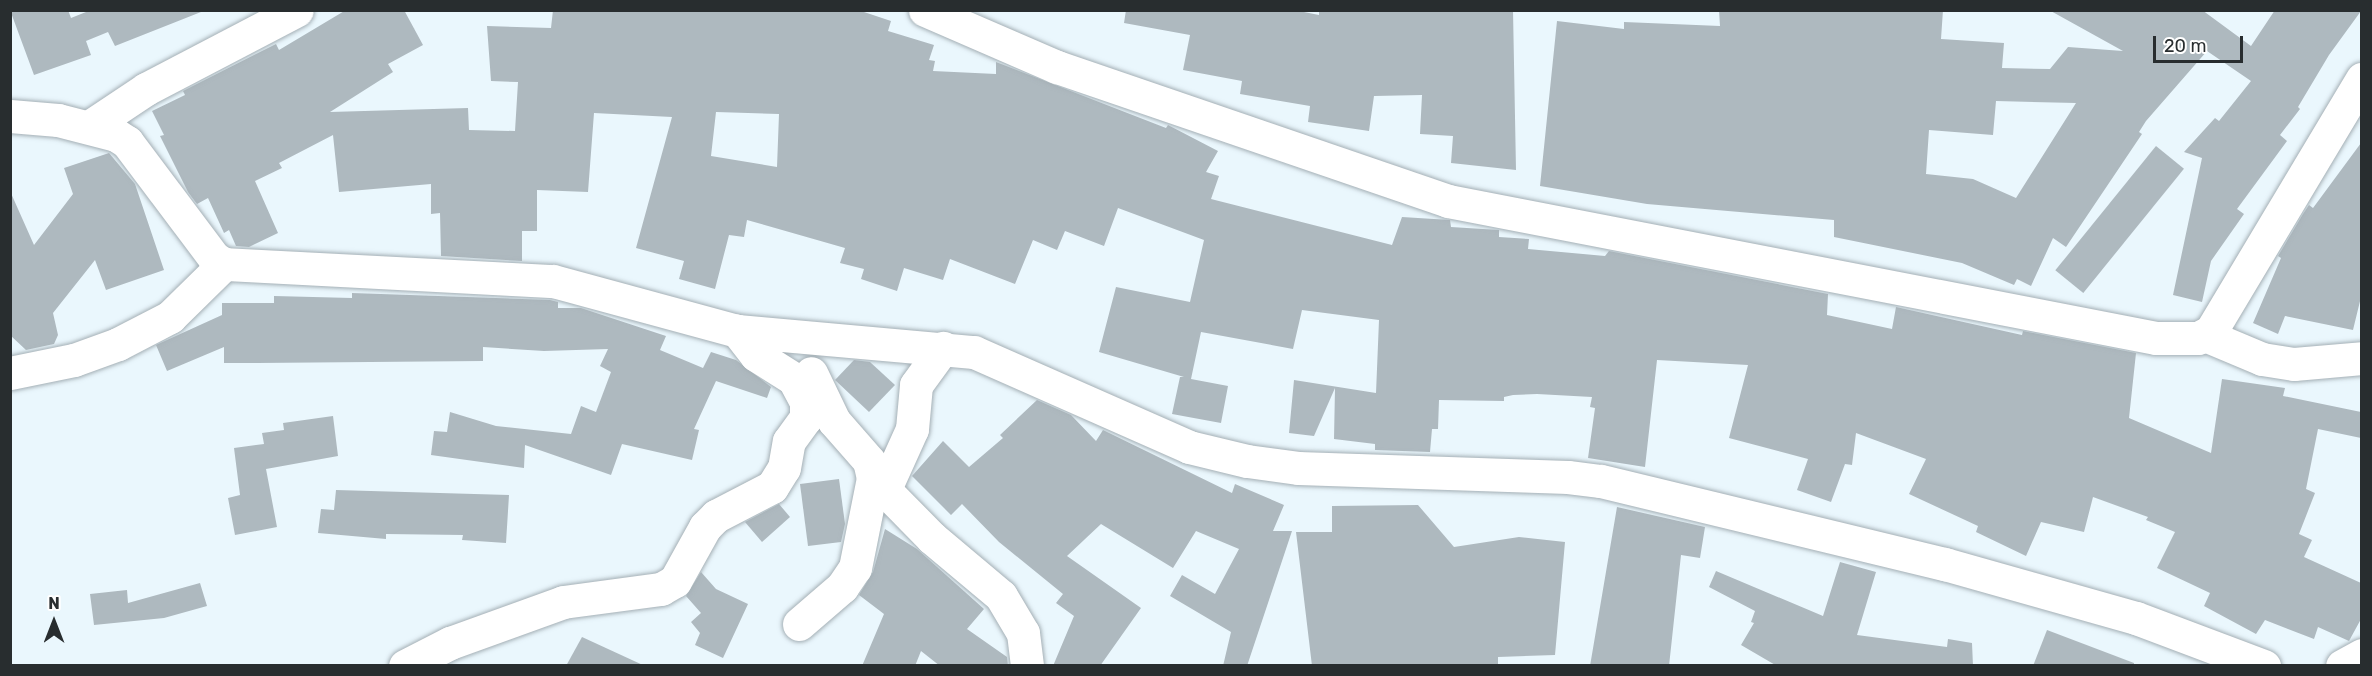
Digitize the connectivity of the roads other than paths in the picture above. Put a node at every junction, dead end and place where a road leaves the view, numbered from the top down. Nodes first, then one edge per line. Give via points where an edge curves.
1 (297, 10) edge
2 (925, 10) edge
3 (2361, 79) edge
4 (10, 116) edge
5 (89, 127) junction
6 (224, 264) junction
7 (736, 331) junction
8 (2205, 335) junction
9 (804, 338) junction
10 (942, 348) junction
11 (2361, 358) edge
12 (10, 373) edge
13 (879, 484) junction
14 (799, 624) dead end
15 (2361, 655) edge
16 (405, 666) edge
17 (1027, 666) edge
18 (2264, 666) edge
19 (2342, 666) edge

1 - 5 street via 146,89
2 - 8 street via 1057,67 1448,201 2156,338
3 - 8 street via 2223,315
4 - 5 street
5 - 6 street via 127,142 214,258
6 - 7 street via 553,281
6 - 12 street via 170,317 139,333 74,360
7 - 9 street
7 - 16 street via 756,355 794,379 806,402 806,418 789,441 784,468 772,487 716,516 705,527 675,581 661,589 562,602 450,643
8 - 11 street via 2262,359 2294,364
9 - 10 street
9 - 13 street via 816,387 834,421 869,461
10 - 13 street via 916,385 912,429
10 - 18 street via 995,359 1093,402 1149,433 1247,461 1298,468 1568,477 1601,482 1946,564 2136,618
13 - 14 street via 855,568 842,587
13 - 17 street via 932,538 1001,596 1023,633
15 - 19 street

